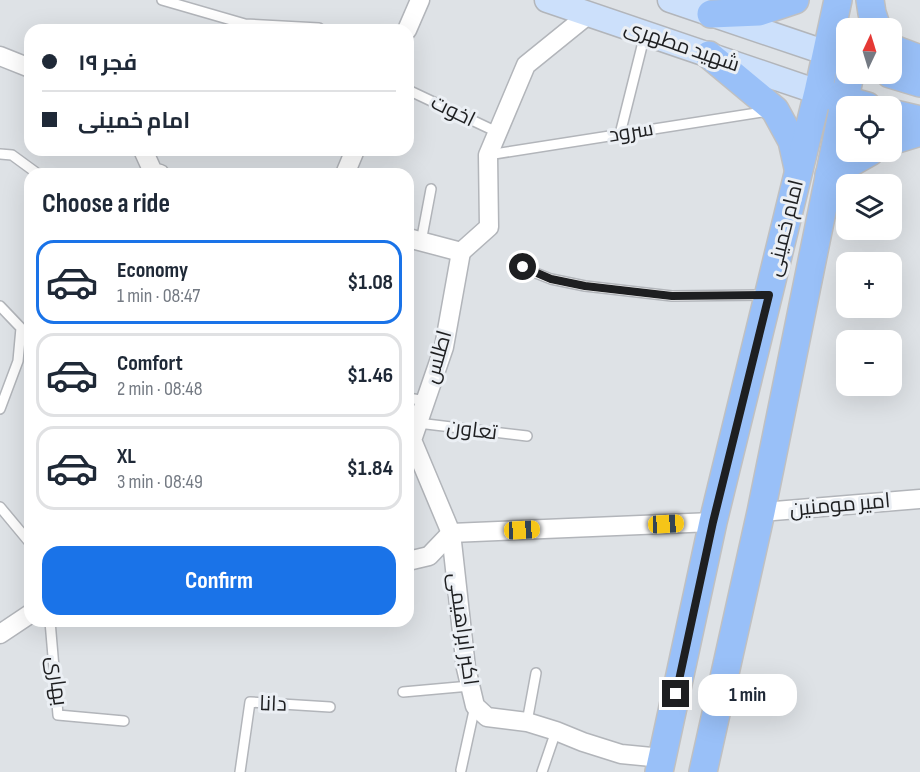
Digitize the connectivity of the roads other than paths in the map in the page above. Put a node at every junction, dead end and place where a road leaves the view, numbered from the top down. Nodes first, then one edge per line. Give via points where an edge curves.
1 (162, 0) edge
2 (420, 0) edge
3 (547, 0) edge
4 (557, 0) edge
5 (670, 0) edge
6 (795, 0) edge
7 (838, 0) edge
8 (865, 0) edge
9 (870, 0) edge
10 (596, 7) edge
11 (711, 14) junction
12 (837, 18) edge
13 (861, 18) edge
14 (874, 18) edge
15 (245, 24) edge
16 (410, 24) edge
17 (645, 33) junction
18 (902, 52) edge
19 (0, 56) edge
20 (710, 56) junction
21 (836, 57) edge
22 (920, 59) edge
23 (24, 66) edge
24 (902, 78) edge
25 (920, 83) edge
26 (818, 92) junction
27 (414, 93) edge
28 (836, 98) edge
29 (775, 110) junction
30 (902, 116) edge
31 (920, 120) edge
32 (497, 132) junction
33 (920, 132) edge
34 (620, 134) junction
35 (902, 138) edge
36 (0, 154) edge
37 (488, 155) junction
38 (836, 157) edge
39 (852, 162) edge
40 (30, 168) edge
41 (799, 170) junction
42 (829, 175) junction
43 (431, 189) dead end
44 (415, 240) edge
45 (461, 252) junction
46 (523, 267) dead end
47 (769, 295) junction
48 (0, 306) edge
49 (24, 326) edge
50 (21, 328) junction
51 (417, 400) edge
52 (0, 410) edge
53 (418, 423) junction
54 (414, 434) edge
55 (527, 436) dead end
56 (414, 445) edge
57 (920, 499) edge
58 (0, 507) edge
59 (761, 512) junction
60 (713, 522) junction
61 (451, 533) junction
62 (24, 536) edge
63 (414, 560) edge
64 (24, 618) edge
65 (51, 627) edge
66 (0, 634) edge
67 (536, 673) dead end
68 (470, 686) junction
69 (404, 692) dead end
70 (475, 706) junction
71 (330, 707) dead end
72 (124, 721) dead end
73 (527, 722) junction
74 (556, 731) junction
75 (661, 765) edge
76 (460, 770) dead end
77 (240, 772) edge
78 (542, 772) edge
79 (703, 772) edge

1 - 15 lane
2 - 16 street
3 - 10 main road, شهید مطهری
4 - 10 main road via 590,9
5 - 11 main road, شهید مطهری
6 - 11 main road via 759,12
7 - 12 main road, امام خمینی
8 - 13 main road
9 - 14 main road
10 - 17 main road, شهید مطهری
10 - 32 street via 526,65
11 - 21 main road, شهید مطهری
17 - 20 main road, شهید مطهری
17 - 34 lane
18 - 22 main road
19 - 23 street
20 - 26 main road, شهید مطهری
20 - 29 main road
21 - 26 main road, امام خمینی
24 - 25 main road
26 - 28 main road
26 - 41 main road, امام خمینی
27 - 32 lane, اخوت
29 - 34 lane, سرود
29 - 41 main road via 792,141
30 - 31 main road
32 - 37 street
33 - 35 main road
34 - 37 lane, سرود
36 - 40 lane via 12,155
37 - 45 street via 489,227
38 - 42 main road, امام خمینی
39 - 42 main road
41 - 47 main road, امام خمینی
42 - 59 main road, امام خمینی
43 - 44 lane
44 - 45 street
45 - 51 street, اطلس via 444,347
46 - 47 lane via 551,279 585,286 672,296
47 - 60 main road, امام خمینی
48 - 50 lane
49 - 50 lane
50 - 52 lane via 18,361
51 - 53 street, اطلس
53 - 54 street, اطلس
53 - 55 lane, تعاون
56 - 61 street, اطلس
57 - 59 street, امیر مومنین
58 - 62 lane
59 - 79 main road, امام خمینی
60 - 61 street
60 - 75 main road, امام خمینی
61 - 63 street via 429,556
61 - 68 street, اکبر ابراهیمی
64 - 66 street
65 - 72 lane, بهاری via 58,715
67 - 73 lane
68 - 69 lane
68 - 70 street, اکبر ابراهیمی
70 - 73 street, اکبر ابراهیمی via 488,717
70 - 76 lane
71 - 77 lane, دانا via 250,702
73 - 74 street, اکبر ابراهیمی
74 - 75 street, اکبر ابراهیمی
74 - 78 lane

